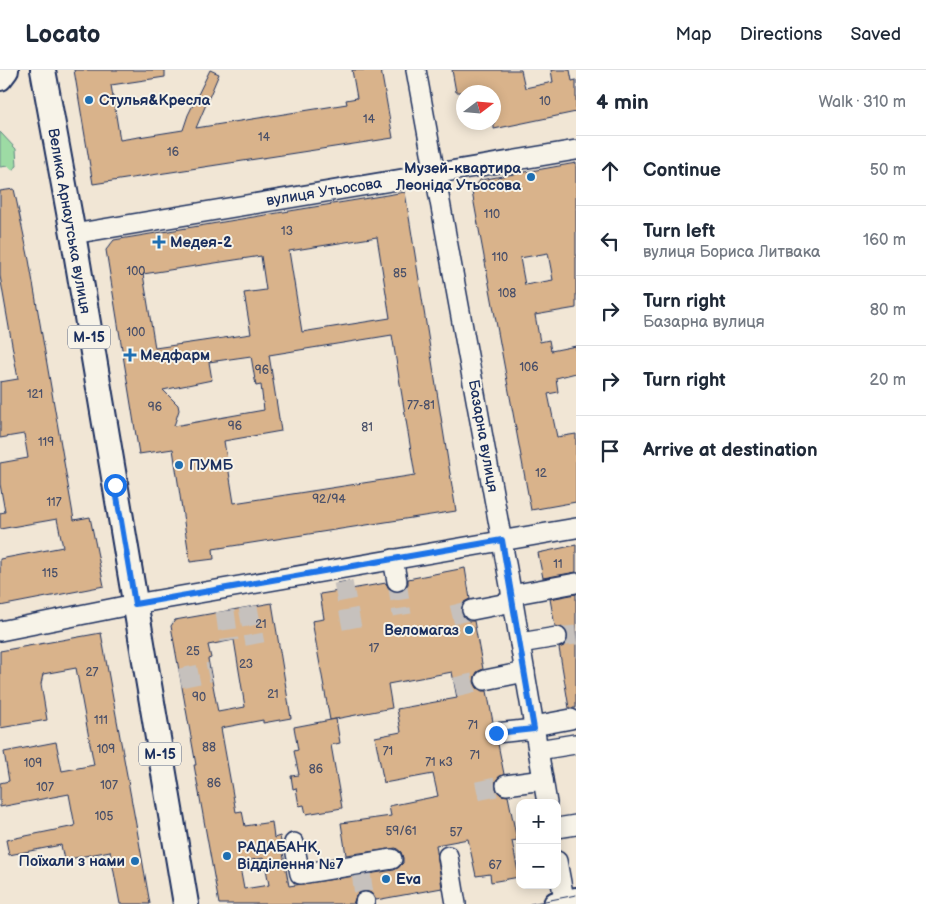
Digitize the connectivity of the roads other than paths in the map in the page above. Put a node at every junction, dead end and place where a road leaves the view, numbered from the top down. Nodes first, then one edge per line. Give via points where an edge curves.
1 (6, 70) edge
2 (43, 70) edge
3 (416, 70) edge
4 (0, 78) edge
5 (576, 150) edge
6 (435, 173) junction
7 (72, 234) junction
8 (576, 528) edge
9 (502, 540) junction
10 (393, 559) junction
11 (397, 581) tunnel mouth
12 (576, 583) edge
13 (512, 599) junction
14 (135, 604) junction
15 (472, 610) tunnel mouth
16 (0, 631) edge
17 (557, 638) tunnel mouth
18 (520, 643) junction
19 (524, 672) junction
20 (485, 680) tunnel mouth
21 (571, 719) dead end
22 (534, 727) junction
23 (496, 733) dead end
24 (576, 744) edge
25 (538, 750) junction
26 (543, 780) junction
27 (506, 785) tunnel mouth
28 (546, 799) edge
29 (576, 825) edge
30 (561, 827) edge
31 (294, 843) dead end
32 (448, 856) dead end
33 (392, 859) dead end
34 (561, 882) edge
35 (565, 903) edge
36 (186, 904) edge
37 (456, 904) edge

1 - 4 main road
2 - 7 main road, Велика Арнаутська вулиця / М-15
3 - 6 street, Базарна вулиця
5 - 6 street, вулиця Утьосова
6 - 7 street, вулиця Утьосова
6 - 9 street, Базарна вулиця
7 - 14 main road, Велика Арнаутська вулиця / М-15
8 - 9 street
9 - 10 street
9 - 13 street, Базарна вулиця
10 - 11 street
10 - 14 street via 344,575
12 - 13 street
13 - 15 street
13 - 18 street, Базарна вулиця
14 - 16 street
14 - 36 main road, Велика Арнаутська вулиця / М-15
17 - 18 street
18 - 19 street, Базарна вулиця
19 - 20 street
19 - 22 street, Базарна вулиця
21 - 22 street
22 - 23 street
22 - 25 street, Базарна вулиця
24 - 25 street
25 - 26 street, Базарна вулиця
26 - 27 street
26 - 28 street, Базарна вулиця
29 - 30 street
31 - 33 street via 300,874 360,869
32 - 37 street
34 - 35 street

